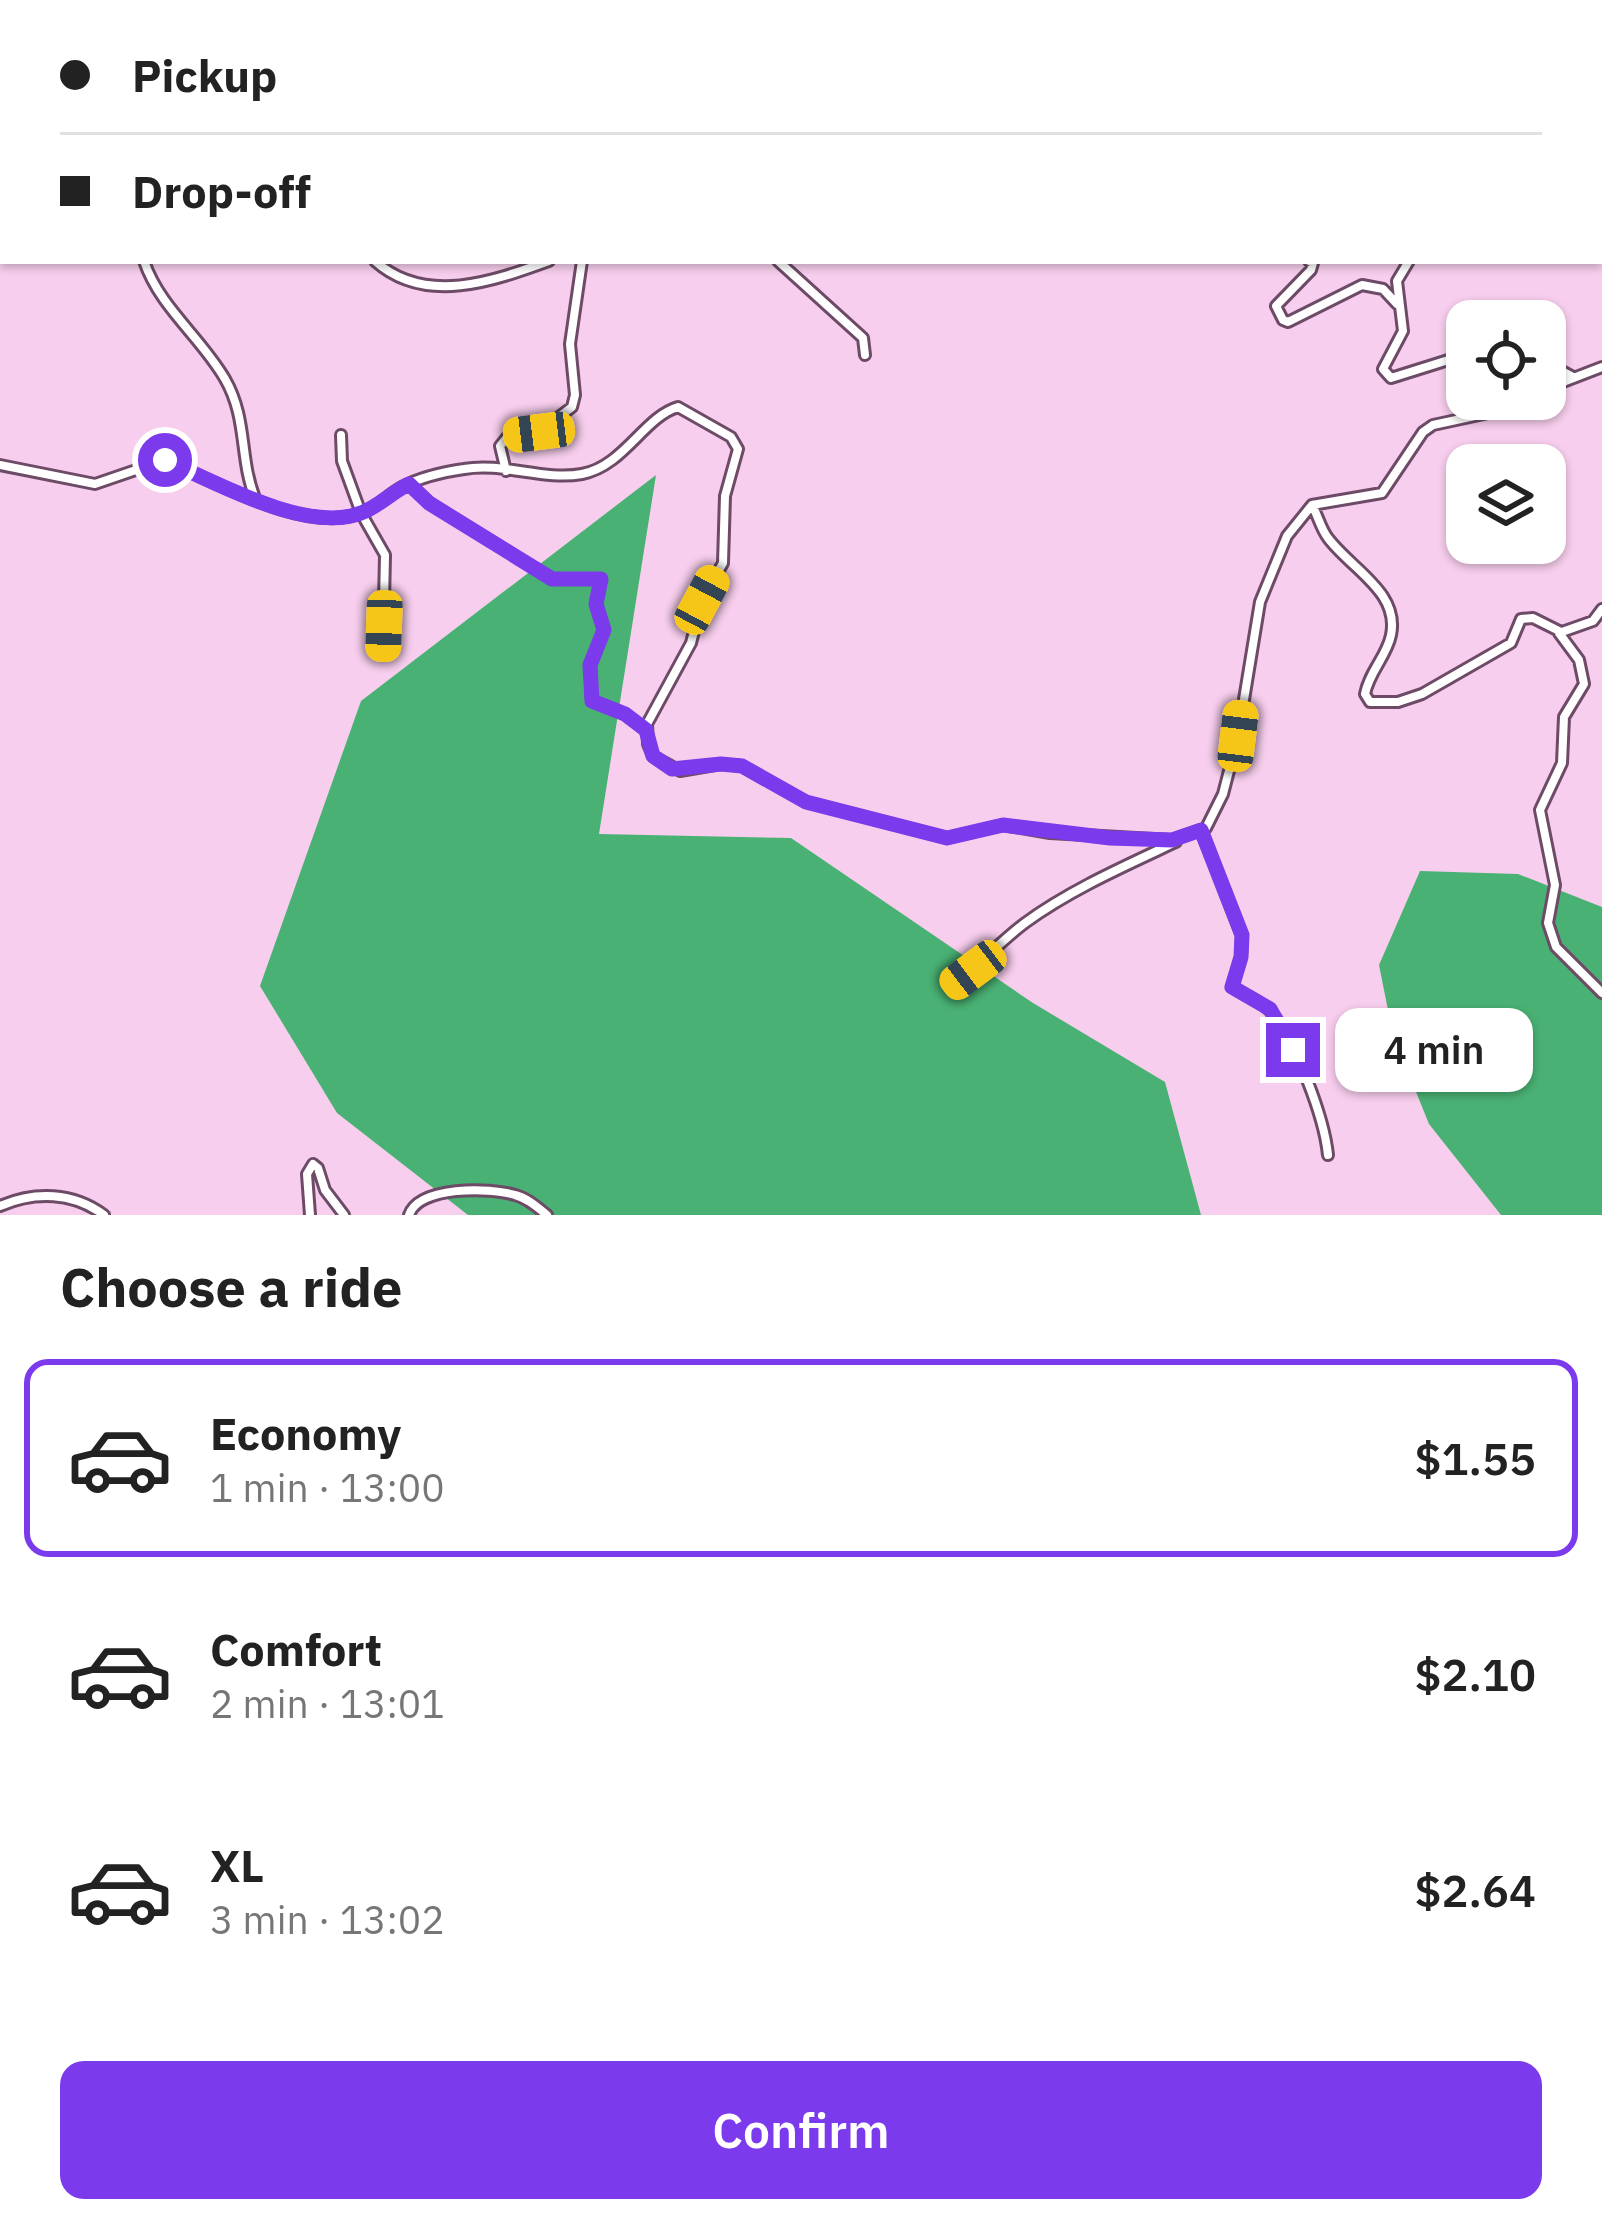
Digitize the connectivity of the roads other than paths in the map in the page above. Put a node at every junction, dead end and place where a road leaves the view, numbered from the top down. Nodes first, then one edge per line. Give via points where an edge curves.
1 (145, 264) edge
2 (380, 264) edge
3 (541, 264) edge
4 (582, 264) edge
5 (781, 264) edge
6 (1313, 264) edge
7 (1407, 264) edge
8 (1398, 305) junction
9 (865, 355) dead end
10 (1446, 361) edge
11 (1602, 367) edge
12 (1566, 374) edge
13 (1574, 378) junction
14 (1566, 381) edge
15 (1456, 420) edge
16 (341, 435) dead end
17 (0, 465) edge
18 (506, 471) junction
19 (409, 484) junction
20 (255, 500) junction
21 (1312, 505) junction
22 (362, 513) junction
23 (1602, 609) edge
24 (1561, 632) junction
25 (383, 651) dead end
26 (646, 730) junction
27 (1197, 832) junction
28 (953, 985) dead end
29 (1602, 993) edge
30 (1328, 1155) dead end
31 (0, 1206) edge
32 (104, 1215) edge
33 (310, 1215) edge
34 (344, 1215) edge
35 (409, 1215) edge
36 (548, 1215) edge

1 - 20 street via 169,310 226,381 242,420
2 - 3 street via 416,284 481,286
4 - 18 street via 570,344 572,407 539,432 508,436 500,446
5 - 9 street via 863,338
6 - 8 street via 1276,306 1283,320 1362,285
7 - 8 street via 1397,281
8 - 10 street via 1403,331 1383,369 1390,378
11 - 13 street
12 - 13 street
13 - 14 street
15 - 21 street via 1423,432 1382,494
16 - 22 street
17 - 20 street via 95,484 165,460
18 - 19 street via 470,467
18 - 26 street via 584,474 679,407 736,441 724,496 723,563
19 - 22 street
19 - 26 street via 552,579 601,579 596,604 604,630 590,665 592,701
20 - 22 street via 320,517
21 - 24 street via 1324,534 1388,599 1391,640 1368,677 1370,702 1422,694 1511,644 1520,619
21 - 27 street via 1287,536 1260,602 1233,755 1215,817
22 - 25 street via 385,555
23 - 24 street via 1593,621
24 - 29 street via 1584,683 1564,717 1562,763 1540,810 1555,885 1547,923 1556,947
26 - 27 street via 653,756 672,769 742,766 806,802 947,838 1003,825 1110,838 1172,840
27 - 28 street via 1025,923
27 - 30 street via 1242,935 1232,987 1270,1009 1293,1050
31 - 32 street via 66,1197
33 - 34 street via 313,1164
35 - 36 street via 425,1198 491,1191 523,1197

